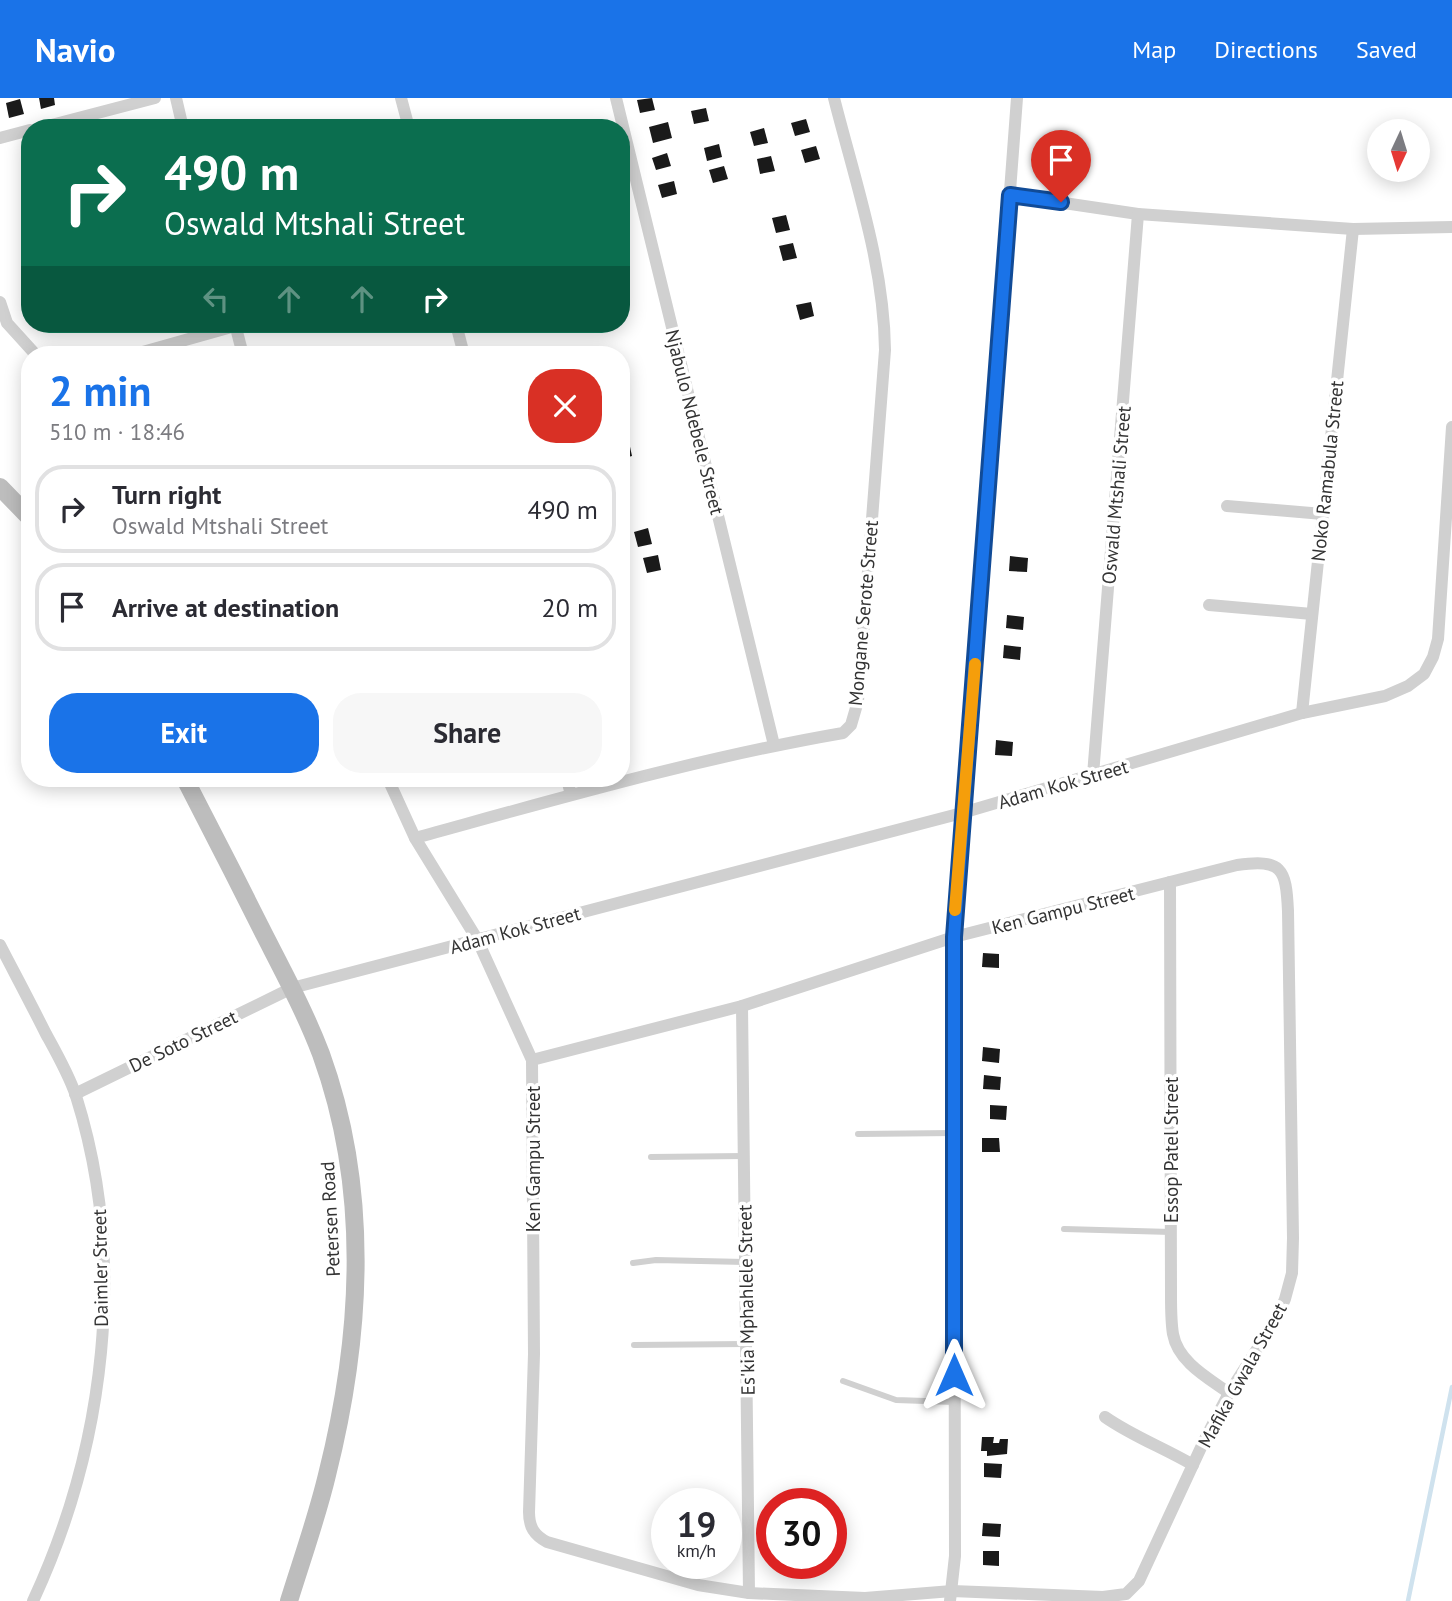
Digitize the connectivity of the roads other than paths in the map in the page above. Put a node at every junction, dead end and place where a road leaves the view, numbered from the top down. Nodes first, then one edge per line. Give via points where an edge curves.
1 (155, 98) edge
2 (176, 98) edge
3 (401, 98) edge
4 (616, 98) edge
5 (834, 98) edge
6 (1017, 98) edge
7 (74, 119) edge
8 (181, 119) edge
9 (407, 119) edge
10 (621, 119) edge
11 (21, 132) edge
12 (0, 138) edge
13 (630, 155) edge
14 (1010, 195) junction
15 (1138, 214) junction
16 (1452, 228) edge
17 (1353, 229) junction
18 (0, 302) edge
19 (208, 333) edge
20 (28, 346) edge
21 (163, 346) edge
22 (1452, 427) edge
23 (0, 487) edge
24 (1227, 506) dead end
25 (21, 509) edge
26 (1323, 514) junction
27 (1209, 605) dead end
28 (1312, 614) junction
29 (1302, 713) junction
30 (774, 745) junction
31 (1093, 775) junction
32 (630, 780) edge
33 (189, 787) edge
34 (392, 787) edge
35 (569, 787) edge
36 (603, 787) edge
37 (571, 795) junction
38 (962, 813) junction
39 (415, 838) junction
40 (1286, 879) joint
41 (1170, 882) junction
42 (954, 937) junction
43 (477, 939) junction
44 (0, 945) edge
45 (292, 988) junction
46 (743, 1006) junction
47 (532, 1060) junction
48 (75, 1094) junction
49 (954, 1133) junction
50 (858, 1134) dead end
51 (744, 1156) junction
52 (651, 1157) dead end
53 (1065, 1229) dead end
54 (1171, 1232) junction
55 (745, 1262) junction
56 (633, 1263) dead end
57 (746, 1344) junction
58 (634, 1345) dead end
59 (843, 1381) dead end
60 (1229, 1393) junction
61 (954, 1402) junction
62 (1105, 1417) dead end
63 (1193, 1465) junction
64 (749, 1593) junction
65 (951, 1596) edge
66 (33, 1601) edge
67 (289, 1601) edge

1 - 7 street
2 - 8 street
3 - 9 street
4 - 10 street, Njabulo Ndebele Street
5 - 30 street, Mongane Serote Street via 879,276 884,318 858,701 851,725 843,733
6 - 14 street
11 - 12 street
13 - 30 street, Njabulo Ndebele Street
14 - 15 street
14 - 38 street
15 - 17 street
15 - 31 street, Oswald Mtshali Street
16 - 17 street
17 - 26 street, Noko Ramabula Street
18 - 20 street via 7,323
19 - 21 street
22 - 29 street, Adam Kok Street via 1438,639 1433,657 1424,674 1385,696
23 - 25 street
24 - 26 street
26 - 28 street, Noko Ramabula Street
27 - 28 street
28 - 29 street, Noko Ramabula Street
29 - 31 street, Adam Kok Street
30 - 32 street, Mongane Serote Street
31 - 38 street, Adam Kok Street
33 - 45 street, Petersen Road
34 - 39 street
35 - 37 street
36 - 37 street, Mongane Serote Street
37 - 39 street, Mongane Serote Street
38 - 42 street
38 - 43 street, Adam Kok Street
39 - 43 street
40 - 41 street, Ken Gampu Street via 1281,869 1271,864 1254,863
40 - 60 street, Mafika Gwala Street via 1292,1273 1277,1318
41 - 42 street, Ken Gampu Street
41 - 54 street, Essop Patel Street
42 - 46 street, Ken Gampu Street
42 - 49 street
43 - 45 street, Adam Kok Street
43 - 47 street
44 - 48 street, Daimler Street
45 - 48 street, De Soto Street
45 - 67 street, Petersen Road via 320,1051 340,1116 352,1182 356,1266 342,1405 327,1475
46 - 47 street, Ken Gampu Street
46 - 51 street, Es'kia Mphahlele Street
47 - 64 street, Ken Gampu Street via 532,1530 547,1542 698,1585
48 - 66 street, Daimler Street via 97,1174 102,1220 101,1343 84,1453
49 - 50 lane
49 - 61 street
51 - 52 lane
51 - 55 street, Es'kia Mphahlele Street
53 - 54 lane
54 - 60 street, Essop Patel Street via 1173,1337 1182,1356
55 - 56 lane
55 - 57 street, Es'kia Mphahlele Street
57 - 58 lane
57 - 64 street, Es'kia Mphahlele Street
59 - 61 lane via 896,1400
60 - 63 street, Mafika Gwala Street
61 - 65 street
62 - 63 street
63 - 65 street, Mafika Gwala Street via 1139,1581 1126,1594
64 - 65 street, Ken Gampu Street

